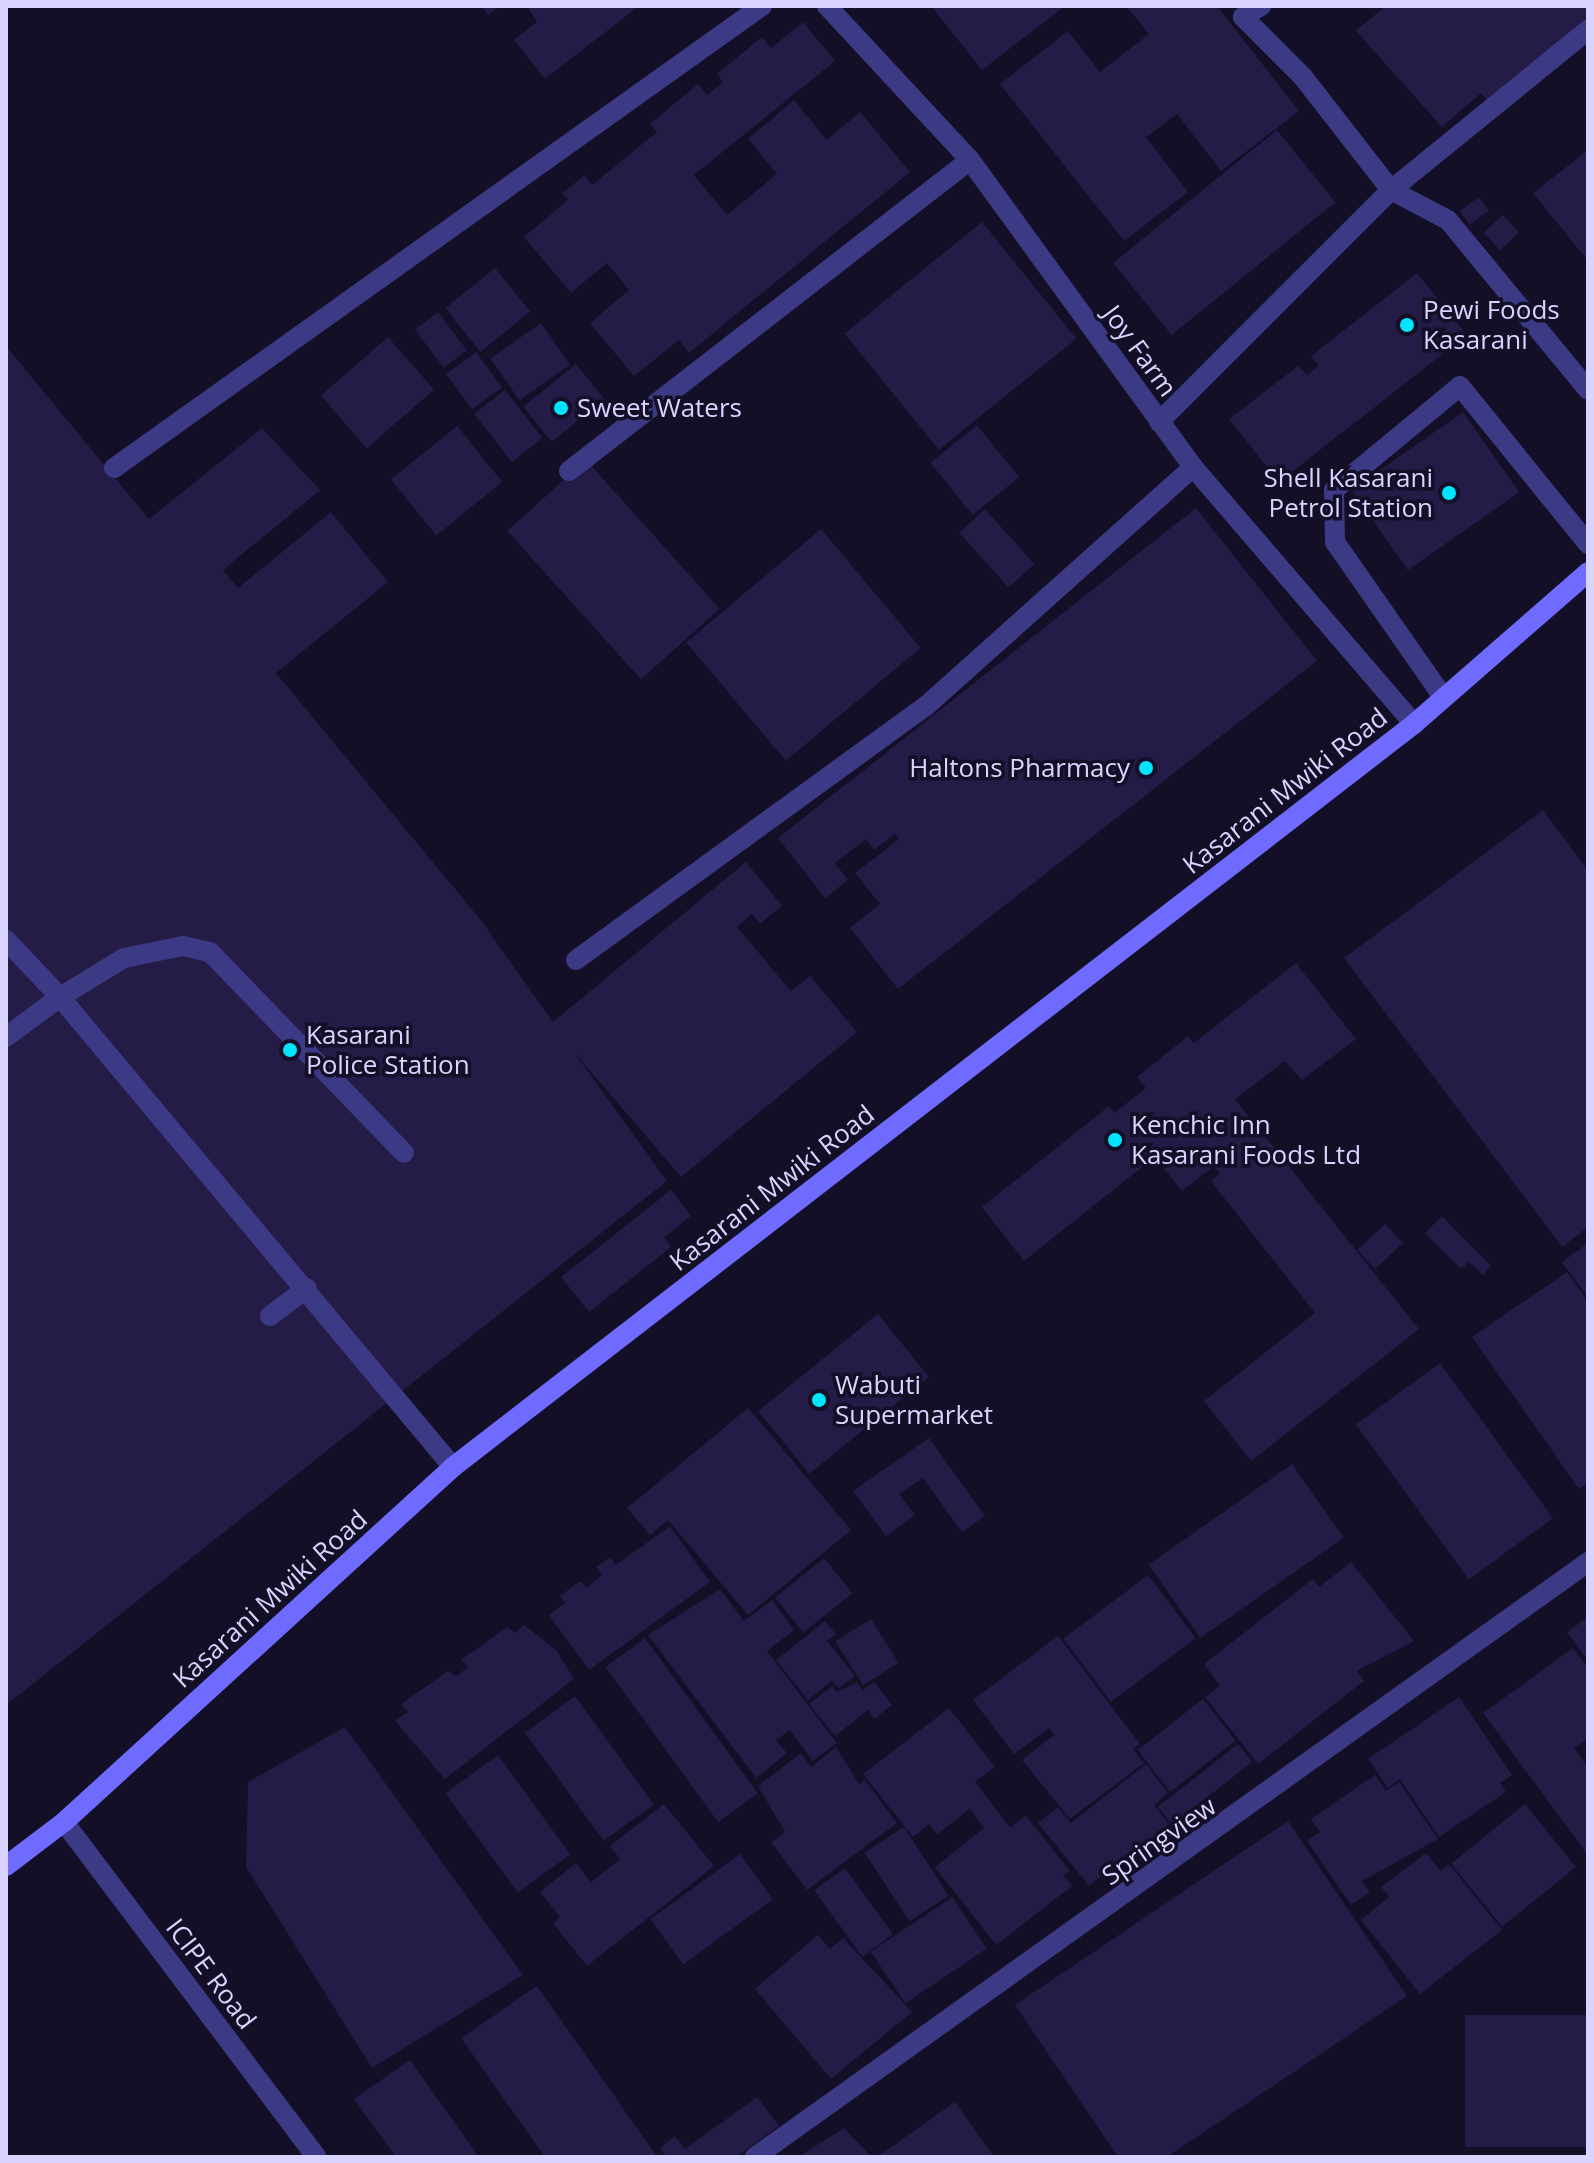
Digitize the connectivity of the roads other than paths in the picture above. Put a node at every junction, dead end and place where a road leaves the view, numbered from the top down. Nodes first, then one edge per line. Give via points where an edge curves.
1 (762, 6) edge
2 (827, 6) edge
3 (1246, 10) edge
4 (1588, 30) edge
5 (970, 160) junction
6 (1391, 190) junction
7 (1588, 390) edge
8 (1159, 422) junction
9 (1193, 467) junction
10 (114, 468) dead end
11 (569, 471) dead end
12 (1588, 544) edge
13 (1588, 572) edge
14 (1441, 694) junction
15 (1414, 724) junction
16 (6, 940) edge
17 (576, 960) dead end
18 (60, 997) junction
19 (6, 1037) edge
20 (404, 1153) dead end
21 (307, 1288) junction
22 (270, 1316) dead end
23 (453, 1467) junction
24 (1588, 1562) edge
25 (64, 1822) junction
26 (6, 1866) edge
27 (308, 2155) edge
28 (755, 2157) edge

1 - 10 street
2 - 5 street, Joy Farm
3 - 6 street
4 - 6 street
5 - 8 street, Joy Farm
5 - 11 street
6 - 7 street via 1448,220
6 - 8 street
8 - 9 street, Joy Farm
9 - 15 street, Joy Farm
9 - 17 street via 926,706
12 - 14 street via 1460,386 1334,490 1335,542
13 - 14 main road, Kasarani Mwiki Road
14 - 15 main road, Kasarani Mwiki Road
15 - 23 main road, Kasarani Mwiki Road
16 - 18 street
18 - 19 street
18 - 20 street via 124,958 183,946 210,952
18 - 21 street
21 - 22 street
21 - 23 street
23 - 25 main road, Kasarani Mwiki Road
24 - 28 street, Springview
25 - 26 main road, Kasarani Mwiki Road
25 - 27 street, ICIPE Road

